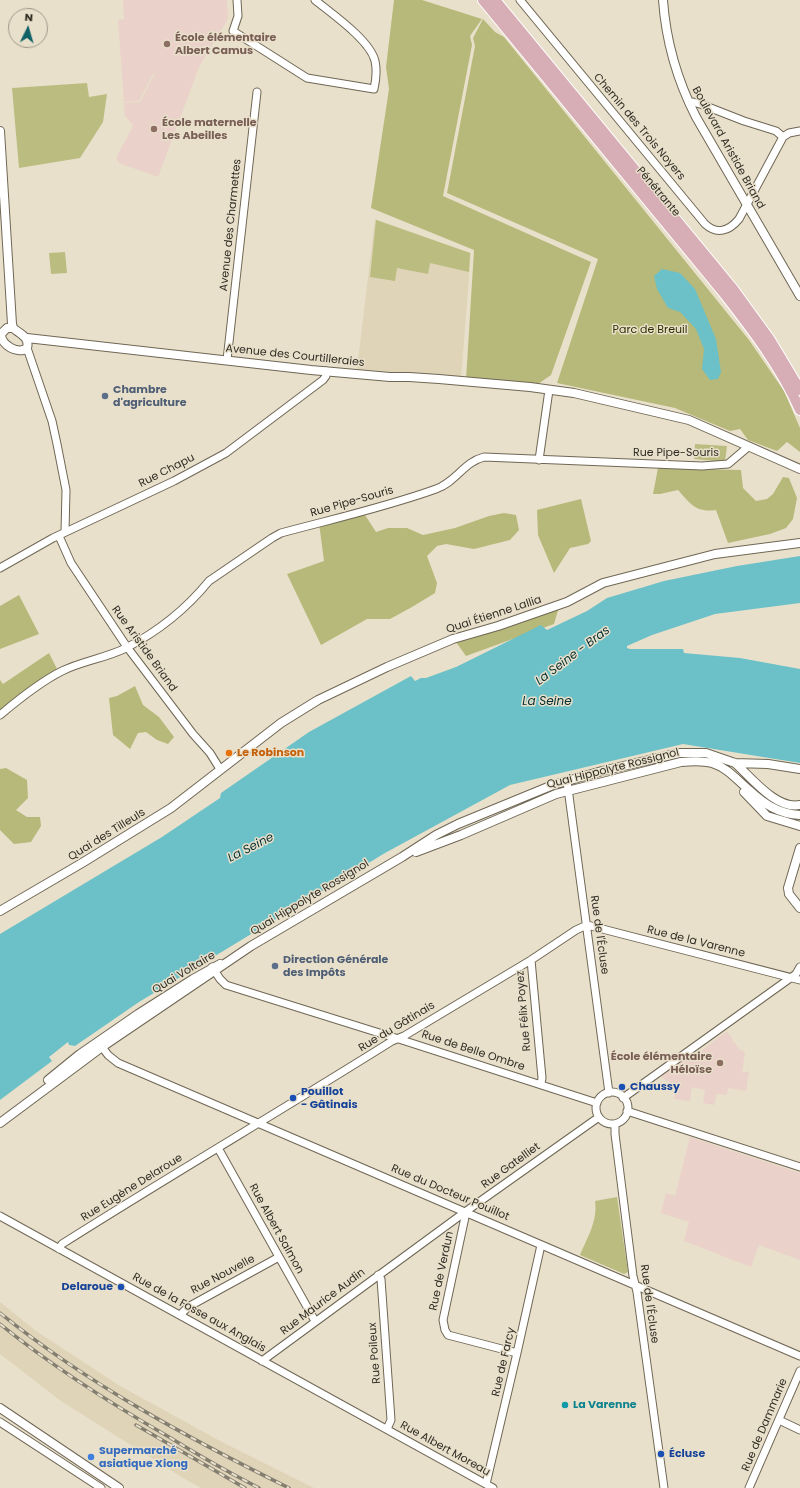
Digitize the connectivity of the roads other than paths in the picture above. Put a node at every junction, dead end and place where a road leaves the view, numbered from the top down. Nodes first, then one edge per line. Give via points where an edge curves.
1 (237, 0) edge
2 (315, 0) edge
3 (483, 0) edge
4 (495, 0) edge
5 (520, 0) edge
6 (663, 0) edge
7 (257, 92) dead end
8 (690, 104) junction
9 (800, 130) edge
10 (0, 131) edge
11 (0, 135) edge
12 (784, 137) junction
13 (747, 204) junction
14 (800, 296) edge
15 (13, 328) junction
16 (1, 334) edge
17 (27, 338) junction
18 (27, 348) junction
19 (227, 360) junction
20 (326, 371) junction
21 (549, 390) junction
22 (800, 390) edge
23 (800, 410) edge
24 (748, 447) junction
25 (539, 460) junction
26 (800, 469) edge
27 (62, 534) junction
28 (800, 543) edge
29 (0, 568) edge
30 (127, 647) junction
31 (0, 715) edge
32 (695, 761) junction
33 (735, 763) junction
34 (220, 769) junction
35 (800, 769) edge
36 (567, 780) junction
37 (568, 790) junction
38 (800, 805) edge
39 (800, 815) edge
40 (800, 826) edge
41 (800, 848) edge
42 (402, 857) junction
43 (800, 908) edge
44 (0, 911) edge
45 (587, 925) junction
46 (230, 960) joint
47 (531, 960) junction
48 (800, 967) edge
49 (213, 970) junction
50 (790, 977) junction
51 (800, 980) edge
52 (398, 1039) junction
53 (100, 1045) junction
54 (541, 1084) junction
55 (609, 1093) junction
56 (623, 1098) junction
57 (597, 1103) junction
58 (627, 1111) junction
59 (0, 1117) edge
60 (599, 1117) junction
61 (260, 1123) junction
62 (0, 1124) edge
63 (615, 1124) junction
64 (218, 1148) junction
65 (800, 1167) edge
66 (465, 1212) junction
67 (0, 1216) edge
68 (541, 1245) junction
69 (59, 1248) junction
70 (279, 1257) junction
71 (378, 1275) junction
72 (635, 1285) junction
73 (180, 1315) junction
74 (315, 1321) junction
75 (518, 1353) junction
76 (800, 1356) edge
77 (262, 1361) junction
78 (800, 1371) edge
79 (0, 1408) edge
80 (779, 1420) junction
81 (0, 1422) edge
82 (387, 1429) junction
83 (800, 1430) edge
84 (489, 1486) edge
85 (100, 1488) edge
86 (119, 1488) edge
87 (664, 1488) edge
88 (750, 1488) edge

1 - 2 street via 238,16 233,31 307,78 374,89 376,62 371,50
3 - 23 main road, Pénétrante via 724,292 770,357
4 - 22 main road, Pénétrante via 733,289 770,340
5 - 13 street, Chemin des Trois Noyers via 710,229 728,229 739,220
6 - 8 street, Boulevard Aristide Briand via 671,52
7 - 19 street, Avenue des Charmettes
8 - 12 street via 693,102 703,105 776,131
8 - 13 street, Boulevard Aristide Briand
9 - 12 street
10 - 11 street
11 - 15 street
12 - 13 street
13 - 14 street, Boulevard Aristide Briand
15 - 16 street via 7,328
15 - 17 street
16 - 18 street via 3,342 13,350 22,351
17 - 18 street
17 - 19 street, Avenue des Courtilleraies
18 - 27 street, Rue Aristide Briand via 52,421 66,490
19 - 20 street, Avenue des Courtilleraies
20 - 21 street, Avenue des Courtilleraies
20 - 27 street, Rue Chapu via 323,380 226,453 174,481
21 - 24 street, Avenue des Courtilleraies via 689,420
21 - 25 street
24 - 25 street, Rue Pipe-Souris via 728,464 723,465
24 - 26 street, Avenue des Courtilleraies
25 - 30 street, Rue Pipe-Souris via 484,457 475,459 447,484 437,489 281,533 209,581 170,618 150,634
27 - 29 street, Rue Chapu
27 - 30 street, Rue Aristide Briand via 71,563
28 - 34 street, Quai Étienne Lallia via 715,554 627,576 603,583 560,604 498,626 453,638 318,700 281,723
30 - 31 street, Rue Pipe-Souris via 64,670
30 - 34 street, Rue Aristide Briand
32 - 37 street, Quai Hippolyte Rossignol via 681,762
32 - 39 street, Quai Hippolyte Rossignol via 712,763 725,769 761,801 789,814
32 - 40 street via 729,778 767,816
33 - 35 street, Quai Hippolyte Rossignol via 768,764
33 - 36 street, Quai Hippolyte Rossignol via 706,753 684,752
33 - 38 street via 769,796 781,802
34 - 44 street, Quai des Tilleuls via 171,808
36 - 37 street, Rue de l'Écluse
36 - 42 street, Quai Hippolyte Rossignol via 458,824
37 - 42 street, Quai Hippolyte Rossignol
37 - 45 street, Rue de l'Écluse
41 - 43 street via 788,888 789,894
42 - 46 street, Quai Hippolyte Rossignol
45 - 47 street, Rue du Gâtinais
45 - 50 street, Rue de la Varenne
45 - 55 street, Rue de l'Écluse
46 - 49 street, Quai Voltaire
47 - 52 street, Rue du Gâtinais
47 - 54 street, Rue Félix Poyez
48 - 50 street via 796,974
49 - 52 street, Rue de Belle Ombre via 226,985
49 - 53 street, Quai Voltaire via 138,1014
50 - 51 street, Rue de la Varenne
50 - 56 street
52 - 54 street, Rue de Belle Ombre
52 - 61 street, Rue du Gâtinais
53 - 59 street, Quai Voltaire via 80,1054
53 - 61 street, Rue du Docteur Pouillot via 118,1063
53 - 62 street, Quai Voltaire
54 - 57 street, Rue de Belle Ombre
55 - 56 street via 619,1094
55 - 57 street via 602,1096
56 - 58 street
57 - 60 street
58 - 63 street via 623,1119
58 - 65 street
60 - 63 street via 606,1123
60 - 66 street, Rue Gatelliet
61 - 64 street, Rue du Gâtinais
61 - 66 street, Rue du Docteur Pouillot
63 - 72 street, Rue de l'Écluse via 614,1134
64 - 69 street, Rue Eugène Delaroue via 124,1204
64 - 70 street, Rue Albert Salmon
66 - 68 street, Rue du Docteur Pouillot
66 - 71 street, Rue Gatelliet
66 - 75 street, Rue de Verdun via 443,1320 445,1330 448,1335
67 - 69 street, Rue de la Fosse aux Anglais
68 - 72 street, Rue du Docteur Pouillot
68 - 75 street, Rue de Farcy
69 - 73 street, Rue de la Fosse aux Anglais
70 - 73 street, Rue Nouvelle via 188,1306
70 - 74 street, Rue Albert Salmon
71 - 74 street, Rue Maurice Audin
71 - 82 street, Rue Poileux via 381,1279 391,1420
72 - 76 street, Rue du Docteur Pouillot
72 - 87 street, Rue de l'Écluse
73 - 77 street, Rue de la Fosse aux Anglais
74 - 77 street, Rue Maurice Audin
75 - 84 street, Rue de Farcy
77 - 82 street, Rue de la Fosse aux Anglais
78 - 80 street, Rue de Dammarie
79 - 86 street
80 - 83 street
80 - 88 street, Rue de Dammarie
81 - 85 street
82 - 84 street, Rue Albert Moreau

